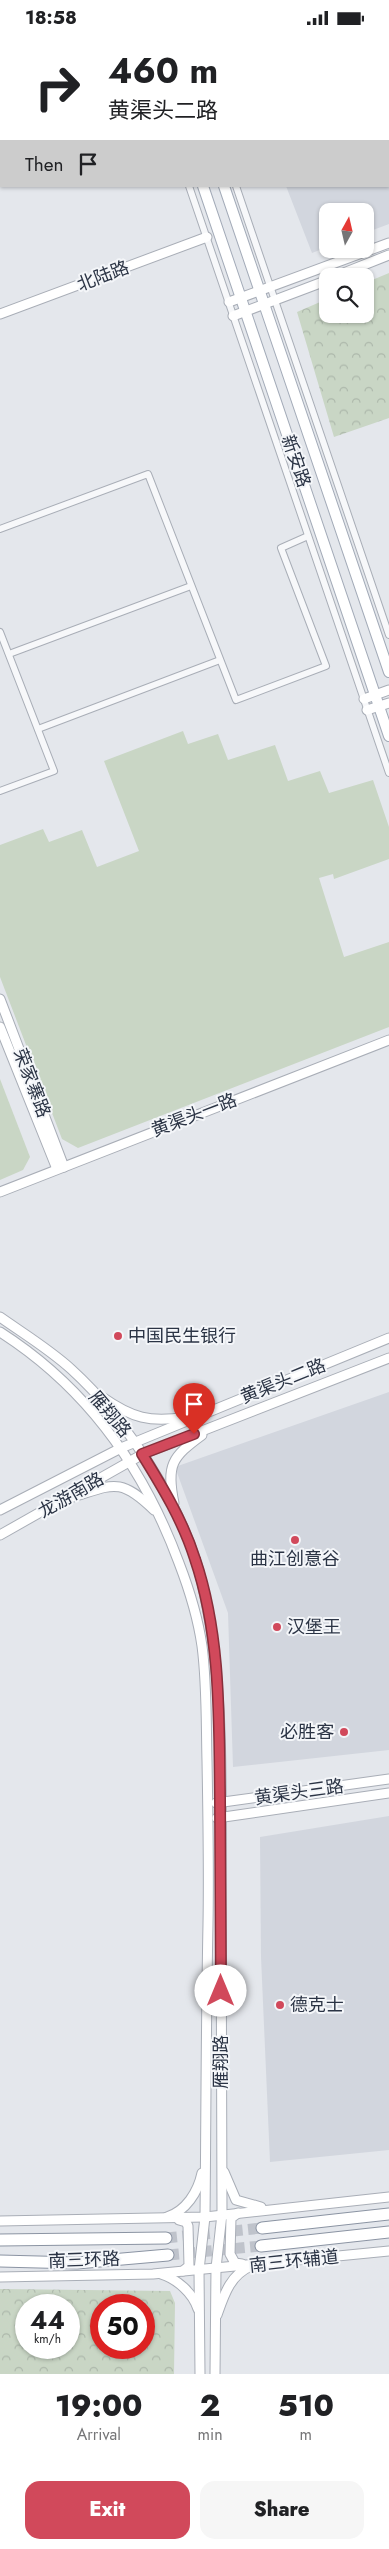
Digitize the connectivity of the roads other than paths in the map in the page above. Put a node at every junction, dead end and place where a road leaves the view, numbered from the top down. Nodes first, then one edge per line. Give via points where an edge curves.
1 (189, 187) edge
2 (203, 187) edge
3 (224, 187) edge
4 (236, 187) edge
5 (206, 237) junction
6 (389, 243) edge
7 (389, 255) edge
8 (356, 268) edge
9 (319, 283) edge
10 (270, 287) junction
11 (259, 291) junction
12 (241, 297) junction
13 (275, 300) junction
14 (228, 302) junction
15 (264, 305) junction
16 (246, 311) junction
17 (0, 315) edge
18 (233, 316) junction
19 (0, 529) edge
20 (308, 536) junction
21 (191, 586) junction
22 (0, 632) edge
23 (389, 635) edge
24 (9, 654) junction
25 (220, 660) junction
26 (389, 672) edge
27 (389, 690) edge
28 (376, 695) junction
29 (364, 699) junction
30 (389, 703) edge
31 (379, 706) junction
32 (368, 710) junction
33 (38, 729) junction
34 (389, 737) edge
35 (389, 773) edge
36 (0, 791) edge
37 (0, 999) edge
38 (0, 1027) edge
39 (389, 1040) edge
40 (60, 1168) junction
41 (0, 1192) edge
42 (0, 1317) edge
43 (0, 1332) edge
44 (389, 1338) edge
45 (389, 1358) edge
46 (89, 1388) junction
47 (201, 1415) junction
48 (212, 1427) junction
49 (134, 1443) junction
50 (121, 1448) junction
51 (142, 1454) junction
52 (130, 1461) junction
53 (63, 1501) junction
54 (0, 1510) edge
55 (159, 1515) junction
56 (178, 1517) junction
57 (0, 1535) edge
58 (389, 1779) edge
59 (389, 1793) edge
60 (220, 1803) junction
61 (208, 1804) junction
62 (221, 1817) junction
63 (210, 1820) junction
64 (206, 2148) junction
65 (221, 2162) junction
66 (389, 2197) edge
67 (276, 2209) junction
68 (240, 2212) junction
69 (222, 2214) junction
70 (389, 2214) edge
71 (205, 2217) junction
72 (161, 2219) junction
73 (176, 2219) junction
74 (0, 2221) edge
75 (262, 2228) tunnel mouth
76 (389, 2232) edge
77 (166, 2238) tunnel mouth
78 (0, 2240) edge
79 (261, 2246) tunnel mouth
80 (389, 2251) edge
81 (168, 2255) tunnel mouth
82 (0, 2261) edge
83 (251, 2265) junction
84 (216, 2268) junction
85 (199, 2270) junction
86 (183, 2271) junction
87 (153, 2274) junction
88 (0, 2277) edge
89 (199, 2314) junction
90 (215, 2322) junction
91 (200, 2374) edge
92 (215, 2374) edge

1 - 5 street
2 - 12 main road, 新安路
3 - 11 main road, 新安路
4 - 10 street
5 - 14 street
5 - 17 main road, 北陆路
6 - 10 main road
7 - 8 main road
9 - 13 main road
10 - 11 main road
10 - 13 street
11 - 12 main road
11 - 15 main road, 新安路
12 - 14 main road
12 - 16 main road, 新安路
13 - 15 main road
13 - 23 street
14 - 18 street
15 - 16 main road
15 - 26 main road, 新安路
16 - 18 main road
16 - 28 main road, 新安路
18 - 20 street
19 - 21 street via 148,474
20 - 25 street via 281,547 326,666 236,700
20 - 29 street
21 - 24 street
21 - 25 street
22 - 24 street
24 - 33 street
25 - 33 street
27 - 28 main road
28 - 29 main road
28 - 31 main road, 新安路
29 - 32 street
30 - 31 main road
31 - 32 main road
31 - 34 main road, 新安路
32 - 35 street
33 - 36 street via 54,771
37 - 40 main road, 荣家寨路
38 - 40 main road, 荣家寨路
39 - 40 main road, 黄渠头一路
40 - 41 main road, 黄渠头一路
42 - 46 main road, 雁翔路 via 61,1361
43 - 50 main road, 雁翔路 via 64,1381
44 - 47 main road, 黄渠头二路
45 - 48 main road, 黄渠头二路
46 - 47 main road via 124,1412 141,1418 163,1420
46 - 49 main road, 雁翔路
47 - 49 main road, 黄渠头二路
48 - 51 main road, 黄渠头二路
48 - 56 main road via 180,1451 174,1460 169,1480
49 - 50 main road, 黄渠头二路
49 - 51 main road, 雁翔路
50 - 52 main road, 雁翔路
50 - 54 main road, 龙游南路
51 - 52 main road, 龙游南路
51 - 56 main road, 雁翔路
52 - 53 main road, 龙游南路 via 78,1489
52 - 55 main road, 雁翔路
53 - 55 main road via 105,1486 119,1486 135,1493
53 - 57 main road, 龙游南路
55 - 61 main road, 雁翔路 via 187,1585 202,1645
56 - 60 main road, 雁翔路 via 201,1578 212,1641 219,1713
58 - 60 main road, 黄渠头三路
59 - 62 main road, 黄渠头三路
60 - 61 main road, 黄渠头三路
60 - 62 main road, 雁翔路
61 - 63 main road, 雁翔路
62 - 63 main road, 黄渠头三路
62 - 65 main road, 雁翔路
63 - 64 main road, 雁翔路
64 - 71 main road, 雁翔路
64 - 72 main road via 195,2193 174,2215
65 - 67 main road via 236,2200 246,2205
65 - 69 main road, 雁翔路
66 - 67 main road
67 - 68 main road
68 - 69 main road
68 - 83 main road via 231,2218 230,2253 235,2263
69 - 71 main road
69 - 84 main road, 雁翔路
70 - 75 highway
71 - 73 main road
71 - 85 main road, 雁翔路
72 - 73 main road
72 - 74 main road
73 - 86 main road via 188,2226 189,2266
76 - 79 highway
77 - 78 highway, 南三环路
80 - 83 main road, 南三环辅道
81 - 82 highway, 南三环路 via 77,2263
83 - 84 main road, 南三环辅道
83 - 90 main road via 234,2277
84 - 85 main road, 南三环辅道
84 - 90 main road, 雁翔路
85 - 86 main road, 南三环辅道
85 - 89 main road, 雁翔路
86 - 87 main road, 南三环辅道
87 - 88 main road, 南三环辅道
87 - 89 main road via 164,2275 181,2286 191,2295
89 - 91 main road, 雁翔路
90 - 92 main road, 雁翔路

